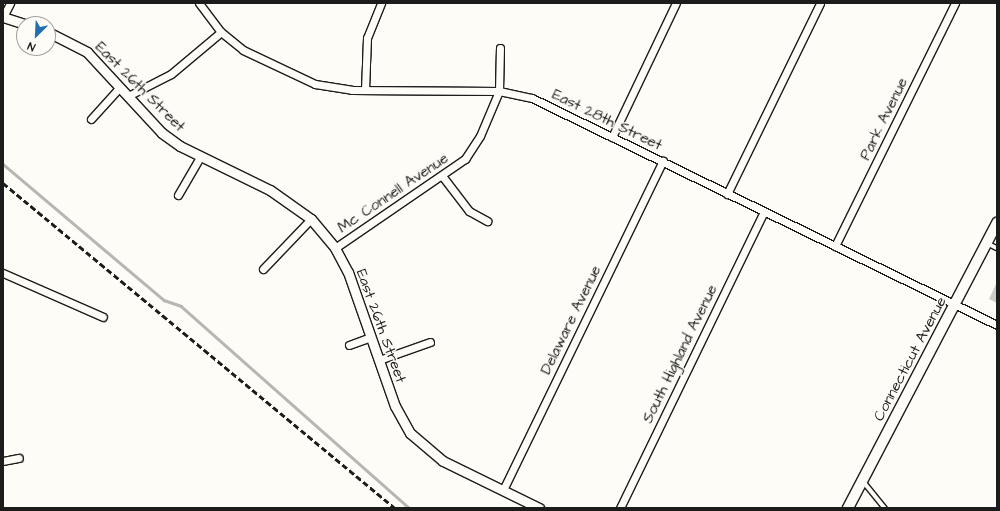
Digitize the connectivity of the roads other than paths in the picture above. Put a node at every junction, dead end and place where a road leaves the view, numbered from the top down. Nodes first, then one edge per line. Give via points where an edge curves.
1 (10, 3) edge
2 (199, 3) edge
3 (381, 3) edge
4 (676, 3) edge
5 (820, 3) edge
6 (955, 3) edge
7 (3, 17) edge
8 (16, 21) edge
9 (221, 32) junction
10 (56, 36) edge
11 (500, 48) dead end
12 (120, 87) junction
13 (365, 90) junction
14 (499, 91) junction
15 (128, 96) junction
16 (91, 119) dead end
17 (612, 137) junction
18 (200, 157) junction
19 (663, 162) junction
20 (443, 177) junction
21 (178, 194) dead end
22 (727, 194) junction
23 (764, 212) junction
24 (311, 219) junction
25 (487, 221) dead end
26 (997, 223) edge
27 (987, 243) junction
28 (835, 246) junction
29 (335, 248) junction
30 (997, 248) edge
31 (263, 270) dead end
32 (3, 273) edge
33 (957, 305) junction
34 (103, 317) dead end
35 (997, 325) edge
36 (371, 338) junction
37 (430, 342) dead end
38 (349, 346) dead end
39 (379, 360) junction
40 (19, 458) dead end
41 (3, 461) edge
42 (863, 480) junction
43 (503, 490) junction
44 (539, 508) edge
45 (620, 508) edge
46 (848, 508) edge
47 (885, 508) edge

1 - 7 street
2 - 9 street, East 28th Street
3 - 13 street via 367,38
4 - 17 street
5 - 22 street
6 - 28 street, Park Avenue
7 - 8 street
9 - 13 street, East 28th Street via 242,50 301,79 334,89
9 - 15 street via 171,74
10 - 12 street, East 26th Street via 87,52
11 - 14 street, Mc Connell Avenue
12 - 15 street, East 26th Street
12 - 16 street
13 - 14 street, East 28th Street
14 - 17 street, East 28th Street via 532,98
14 - 20 street, Mc Connell Avenue via 475,146
15 - 18 street, East 26th Street via 162,133
17 - 19 street, East 28th Street
18 - 21 street
18 - 24 street, East 26th Street via 270,190
19 - 22 street, East 28th Street
19 - 43 street, Delaware Avenue
20 - 25 street via 469,211
20 - 29 street, Mc Connell Avenue
22 - 23 street, East 28th Street
23 - 28 street, East 28th Street
23 - 45 street, South Highland Avenue
24 - 29 street, East 26th Street
24 - 31 street
26 - 27 main road, Connecticut Avenue
27 - 30 lane
27 - 33 main road, Connecticut Avenue
28 - 33 street, East 28th Street
29 - 36 street, East 26th Street via 355,289
32 - 34 street
33 - 35 street, East 28th Street
33 - 42 main road, Connecticut Avenue
36 - 38 street
36 - 39 street, East 26th Street
37 - 39 street
39 - 43 street, East 26th Street via 400,418 422,446
40 - 41 street
42 - 46 main road, Connecticut Avenue
42 - 47 lane
43 - 44 street, East 26th Street

